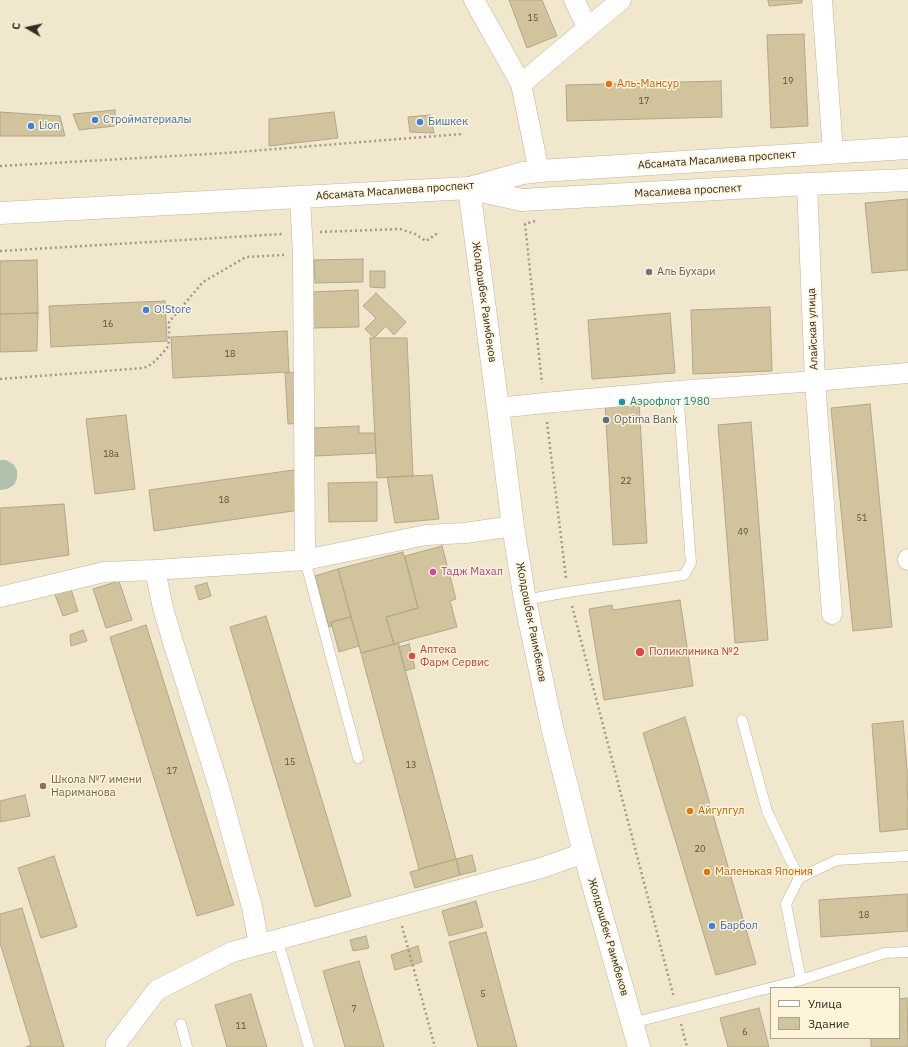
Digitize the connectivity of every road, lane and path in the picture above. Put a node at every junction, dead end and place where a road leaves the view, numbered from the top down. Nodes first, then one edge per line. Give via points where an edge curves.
1 (474, 0) edge
2 (574, 0) edge
3 (621, 0) edge
4 (822, 0) edge
5 (588, 28) junction
6 (521, 84) junction
7 (461, 134) dead end
8 (908, 148) edge
9 (833, 152) junction
10 (0, 166) edge
11 (538, 171) junction
12 (908, 180) edge
13 (807, 184) junction
14 (469, 188) junction
15 (300, 197) junction
16 (0, 213) edge
17 (525, 224) dead end
18 (302, 232) junction
19 (438, 233) dead end
20 (0, 251) edge
21 (303, 254) junction
22 (908, 377) edge
23 (0, 379) edge
24 (815, 381) junction
25 (678, 391) junction
26 (544, 403) junction
27 (498, 408) junction
28 (513, 526) junction
29 (305, 560) junction
30 (155, 570) junction
31 (568, 592) junction
32 (0, 597) edge
33 (525, 600) junction
34 (832, 614) dead end
35 (742, 720) dead end
36 (358, 758) dead end
37 (584, 853) junction
38 (908, 856) edge
39 (799, 878) junction
40 (396, 907) junction
41 (268, 942) junction
42 (908, 952) edge
43 (801, 980) junction
44 (774, 987) edge
45 (770, 988) edge
46 (678, 1012) junction
47 (632, 1023) junction
48 (181, 1024) dead end
49 (116, 1047) edge
50 (186, 1047) edge
51 (309, 1047) edge
52 (436, 1047) edge
53 (639, 1047) edge
54 (687, 1047) edge

1 - 6 street
2 - 5 street
3 - 5 street
4 - 9 street
5 - 6 street
6 - 11 street
7 - 10 path via 226,153
8 - 9 main road, Абсамата Масалиева проспект
9 - 11 main road, Абсамата Масалиева проспект
11 - 14 main road, Абсамата Масалиева проспект
12 - 13 main road, Масалиева проспект
13 - 14 main road, Масалиева проспект via 522,200
13 - 24 street, Алайская улица
14 - 15 main road, Абсамата Масалиева проспект
14 - 27 main road, Жолдошбек Раимбеков
15 - 16 main road, Абсамата Масалиева проспект
15 - 18 street
17 - 26 path
18 - 19 path via 400,228 426,240
18 - 20 path
18 - 21 street
21 - 23 path via 246,257 203,282 170,322 167,348 152,364 144,368
21 - 29 street
22 - 24 street, Алайская улица
24 - 25 street
24 - 34 street
25 - 26 street
25 - 31 lane via 691,562 684,574
26 - 27 street
26 - 31 path
27 - 28 main road, Жолдошбек Раимбеков
28 - 29 street via 465,533 426,535
28 - 33 main road, Жолдошбек Раимбеков
29 - 30 street
29 - 36 lane
30 - 32 street via 104,572
30 - 41 street via 163,608 218,784 252,907
31 - 33 lane
31 - 46 path
33 - 37 main road, Жолдошбек Раимбеков via 552,727
35 - 39 lane via 767,811
37 - 40 street via 541,868
37 - 47 main road, Жолдошбек Раимбеков
38 - 39 lane via 837,860
39 - 43 lane via 786,904
40 - 41 street
40 - 52 path
41 - 49 street via 232,952 157,990
41 - 51 lane via 288,975
42 - 43 lane via 885,953
43 - 44 lane
45 - 46 lane
46 - 47 lane
46 - 54 path
47 - 53 main road, Жолдошбек Раимбеков
48 - 50 lane

